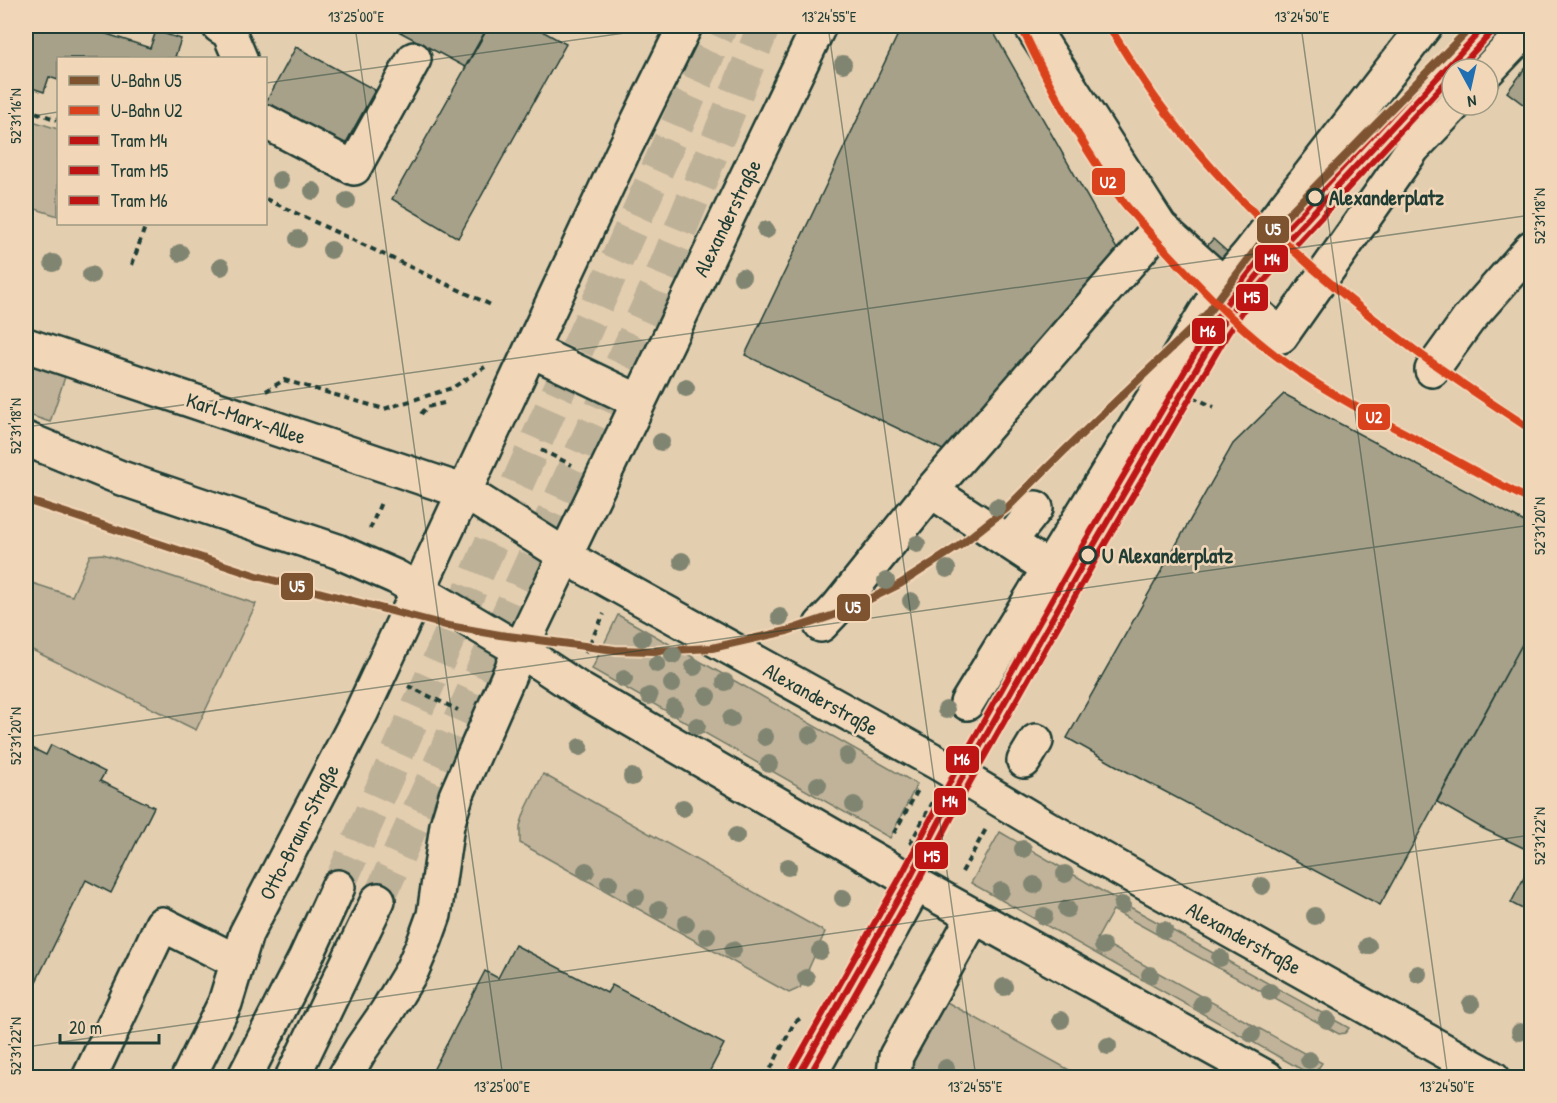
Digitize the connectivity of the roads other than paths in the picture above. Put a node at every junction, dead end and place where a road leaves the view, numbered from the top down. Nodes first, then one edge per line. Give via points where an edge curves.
1 (219, 26) edge
2 (684, 26) edge
3 (819, 26) edge
4 (1031, 26) edge
5 (1425, 26) edge
6 (1530, 26) edge
7 (240, 57) edge
8 (1500, 57) edge
9 (414, 59) dead end
10 (1443, 117) edge
11 (267, 123) edge
12 (1160, 227) junction
13 (1532, 247) edge
14 (1223, 284) junction
15 (26, 345) edge
16 (531, 350) junction
17 (1432, 370) dead end
18 (638, 401) junction
19 (26, 439) edge
20 (931, 490) junction
21 (465, 492) junction
22 (1035, 509) dead end
23 (1009, 542) junction
24 (566, 556) junction
25 (1055, 572) junction
26 (418, 591) junction
27 (821, 625) dead end
28 (520, 650) junction
29 (967, 703) dead end
30 (916, 884) junction
31 (338, 887) tunnel mouth
32 (378, 900) tunnel mouth
33 (974, 916) junction
34 (238, 962) junction
35 (89, 1077) edge
36 (188, 1077) edge
37 (244, 1077) edge
38 (292, 1077) edge
39 (344, 1077) edge
40 (808, 1077) edge
41 (896, 1077) edge
42 (1267, 1077) edge
43 (1493, 1077) edge

1 - 7 main road via 229,32
2 - 16 main road
3 - 18 main road, Alexanderstraße
4 - 12 main road
5 - 14 main road
6 - 8 main road
9 - 11 main road via 354,168
10 - 14 main road via 1413,148 1281,336
12 - 14 main road
12 - 20 main road
13 - 17 main road via 1468,320
14 - 25 main road
15 - 21 main road, Karl-Marx-Allee
16 - 18 main road
16 - 21 main road
18 - 24 main road, Alexanderstraße
19 - 26 main road via 122,478 337,551
20 - 23 main road
20 - 27 main road
21 - 24 main road, Karl-Marx-Allee
21 - 26 main road
22 - 23 main road
23 - 25 main road
24 - 28 main road
24 - 43 main road, Alexanderstraße
25 - 29 main road
26 - 28 main road
26 - 34 main road, Otto-Braun-Straße via 361,714 246,934
28 - 30 main road via 582,691
28 - 39 main road via 456,796 447,825 434,915 425,940 412,970
30 - 33 main road
30 - 40 main road
31 - 37 main road
32 - 38 main road
33 - 41 main road via 896,1056
33 - 42 main road
34 - 35 main road via 162,924
34 - 36 main road, Otto-Braun-Straße via 225,1003

